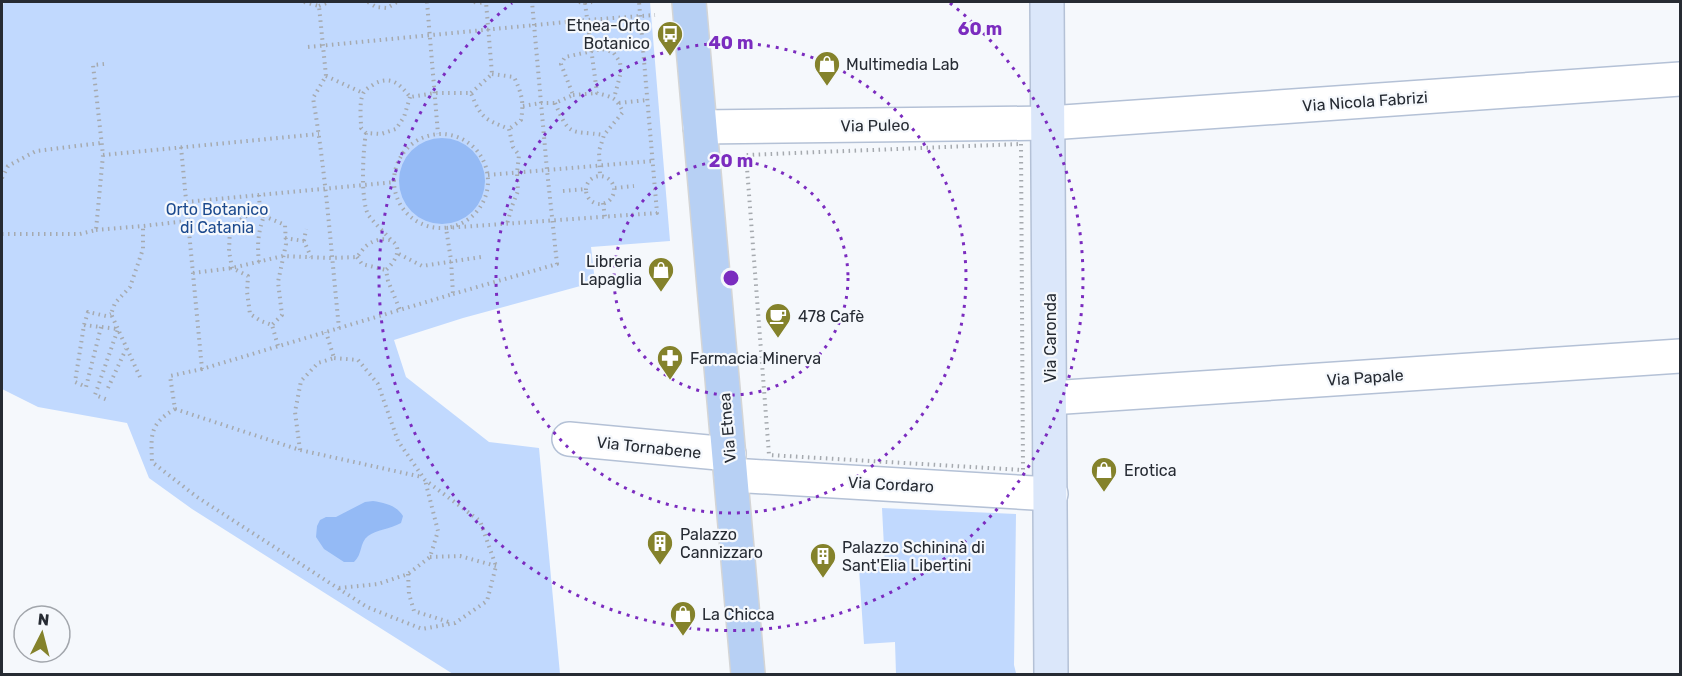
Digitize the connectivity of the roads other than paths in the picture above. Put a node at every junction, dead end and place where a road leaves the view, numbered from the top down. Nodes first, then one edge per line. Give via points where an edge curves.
1 (1047, 2) edge
2 (675, 8) edge
3 (1680, 79) edge
4 (1049, 123) junction
5 (700, 127) junction
6 (1680, 356) edge
7 (1050, 398) junction
8 (568, 439) dead end
9 (730, 465) junction
10 (1051, 494) junction
11 (748, 675) edge
12 (1051, 675) edge

1 - 4 main road, Via Caronda
2 - 5 main road, Via Etnea
3 - 4 street, Via Nicola Fabrizi
4 - 5 street, Via Puleo
4 - 7 main road, Via Caronda
5 - 9 main road, Via Etnea
6 - 7 street, Via Papale
7 - 10 main road, Via Caronda
8 - 9 street, Via Tornabene
9 - 10 street, Via Cordaro
9 - 11 main road, Via Etnea
10 - 12 main road, Via Caronda

